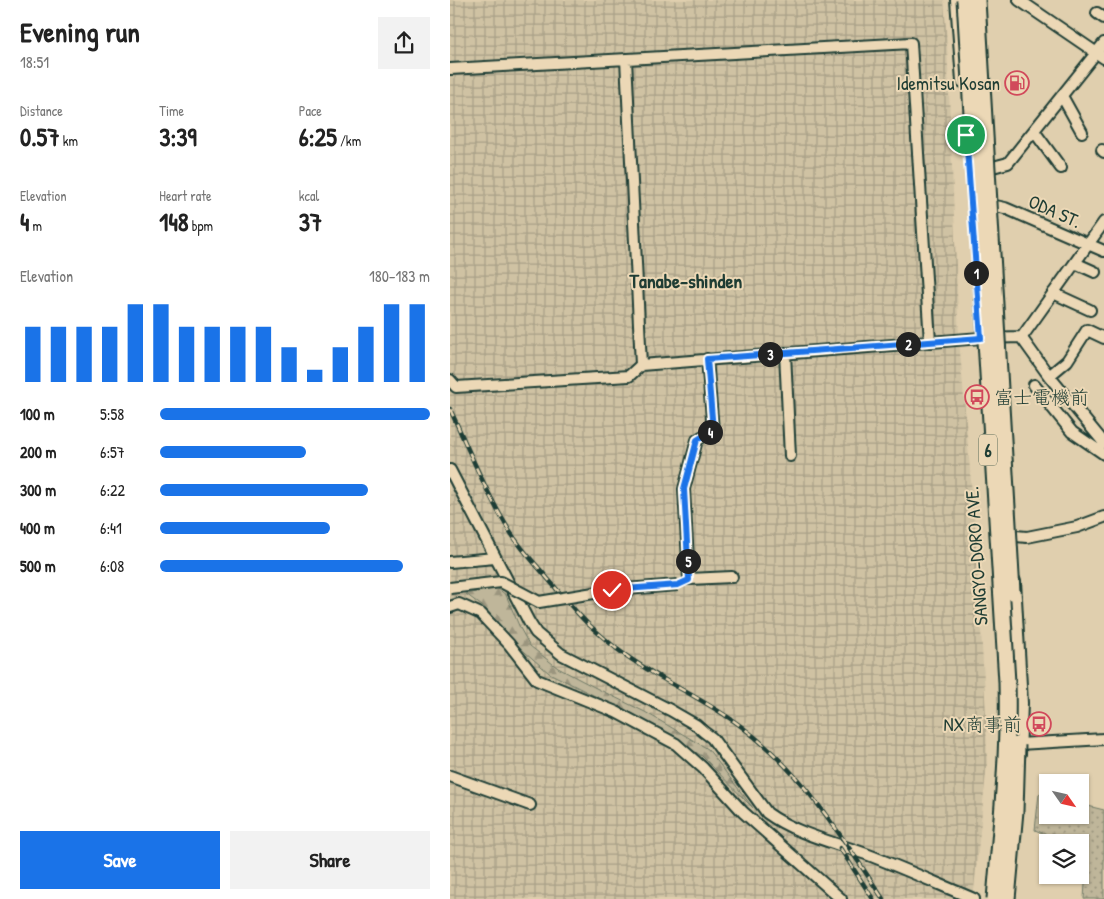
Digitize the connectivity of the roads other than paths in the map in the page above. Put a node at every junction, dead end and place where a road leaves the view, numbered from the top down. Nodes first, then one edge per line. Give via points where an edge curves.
1 (957, 0) edge
2 (965, 0) edge
3 (978, 0) edge
4 (1018, 0) edge
5 (1104, 44) edge
6 (1100, 56) edge
7 (626, 59) junction
8 (450, 69) edge
9 (1062, 96) junction
10 (1034, 131) junction
11 (1082, 132) dead end
12 (989, 168) junction
13 (1061, 168) dead end
14 (990, 204) junction
15 (1104, 222) edge
16 (1088, 245) junction
17 (1104, 251) edge
18 (1075, 263) junction
19 (1096, 272) dead end
20 (1053, 293) junction
21 (1090, 310) dead end
22 (988, 337) junction
23 (1022, 337) junction
24 (1104, 338) edge
25 (930, 342) junction
26 (785, 353) junction
27 (707, 359) junction
28 (641, 365) junction
29 (1049, 376) junction
30 (450, 380) edge
31 (1034, 386) dead end
32 (1104, 443) edge
33 (1104, 454) edge
34 (790, 456) dead end
35 (450, 470) edge
36 (1104, 517) edge
37 (993, 534) junction
38 (1013, 536) junction
39 (495, 558) junction
40 (450, 562) edge
41 (732, 576) dead end
42 (689, 580) junction
43 (450, 588) edge
44 (450, 607) edge
45 (1104, 739) edge
46 (1019, 744) junction
47 (450, 776) edge
48 (530, 805) dead end
49 (841, 899) edge
50 (974, 899) edge
51 (989, 899) edge
52 (995, 899) edge
53 (1007, 899) edge
54 (1012, 899) edge

1 - 22 main road, SANGYO-DORO AVE. / 6
2 - 52 highway, bridge via 1007,692 1007,755
3 - 12 main road, SANGYO-DORO AVE. / 6
3 - 53 highway, bridge via 1017,685 1015,811
4 - 6 street
5 - 6 street
6 - 9 street
7 - 8 street
7 - 25 street via 911,43
7 - 28 street
9 - 10 street
9 - 11 street
10 - 12 street via 1008,163
10 - 13 street
12 - 14 main road, SANGYO-DORO AVE. / 6
14 - 16 street, ODA ST.
14 - 22 main road, SANGYO-DORO AVE. / 6
15 - 16 street
16 - 17 street, ODA ST.
16 - 18 street
18 - 19 street
18 - 20 street
20 - 21 street
20 - 23 street
22 - 23 street
22 - 25 street
22 - 37 main road, SANGYO-DORO AVE. / 6
22 - 38 main road, SANGYO-DORO AVE. / 6
23 - 29 street
24 - 29 street via 1087,330 1067,361
25 - 26 street
26 - 27 street
26 - 34 street
27 - 28 street
27 - 42 street via 713,430 697,440 684,489
28 - 30 street via 629,376 456,387
29 - 32 street
31 - 33 street via 1072,432
35 - 39 street
36 - 38 street via 1077,527 1027,537
37 - 38 street
37 - 51 main road, SANGYO-DORO AVE. / 6 via 1005,711
38 - 46 main road, SANGYO-DORO AVE. / 6 via 1021,703
39 - 40 street
39 - 50 street via 536,633 567,658 696,725 712,738 771,816 798,830 892,864
41 - 42 street
42 - 43 street, bridge via 678,585 612,590 539,602 500,582
44 - 49 street via 459,604 481,614 537,680 616,712 676,744 743,812
45 - 46 street
46 - 54 main road, SANGYO-DORO AVE. / 6
47 - 48 street

